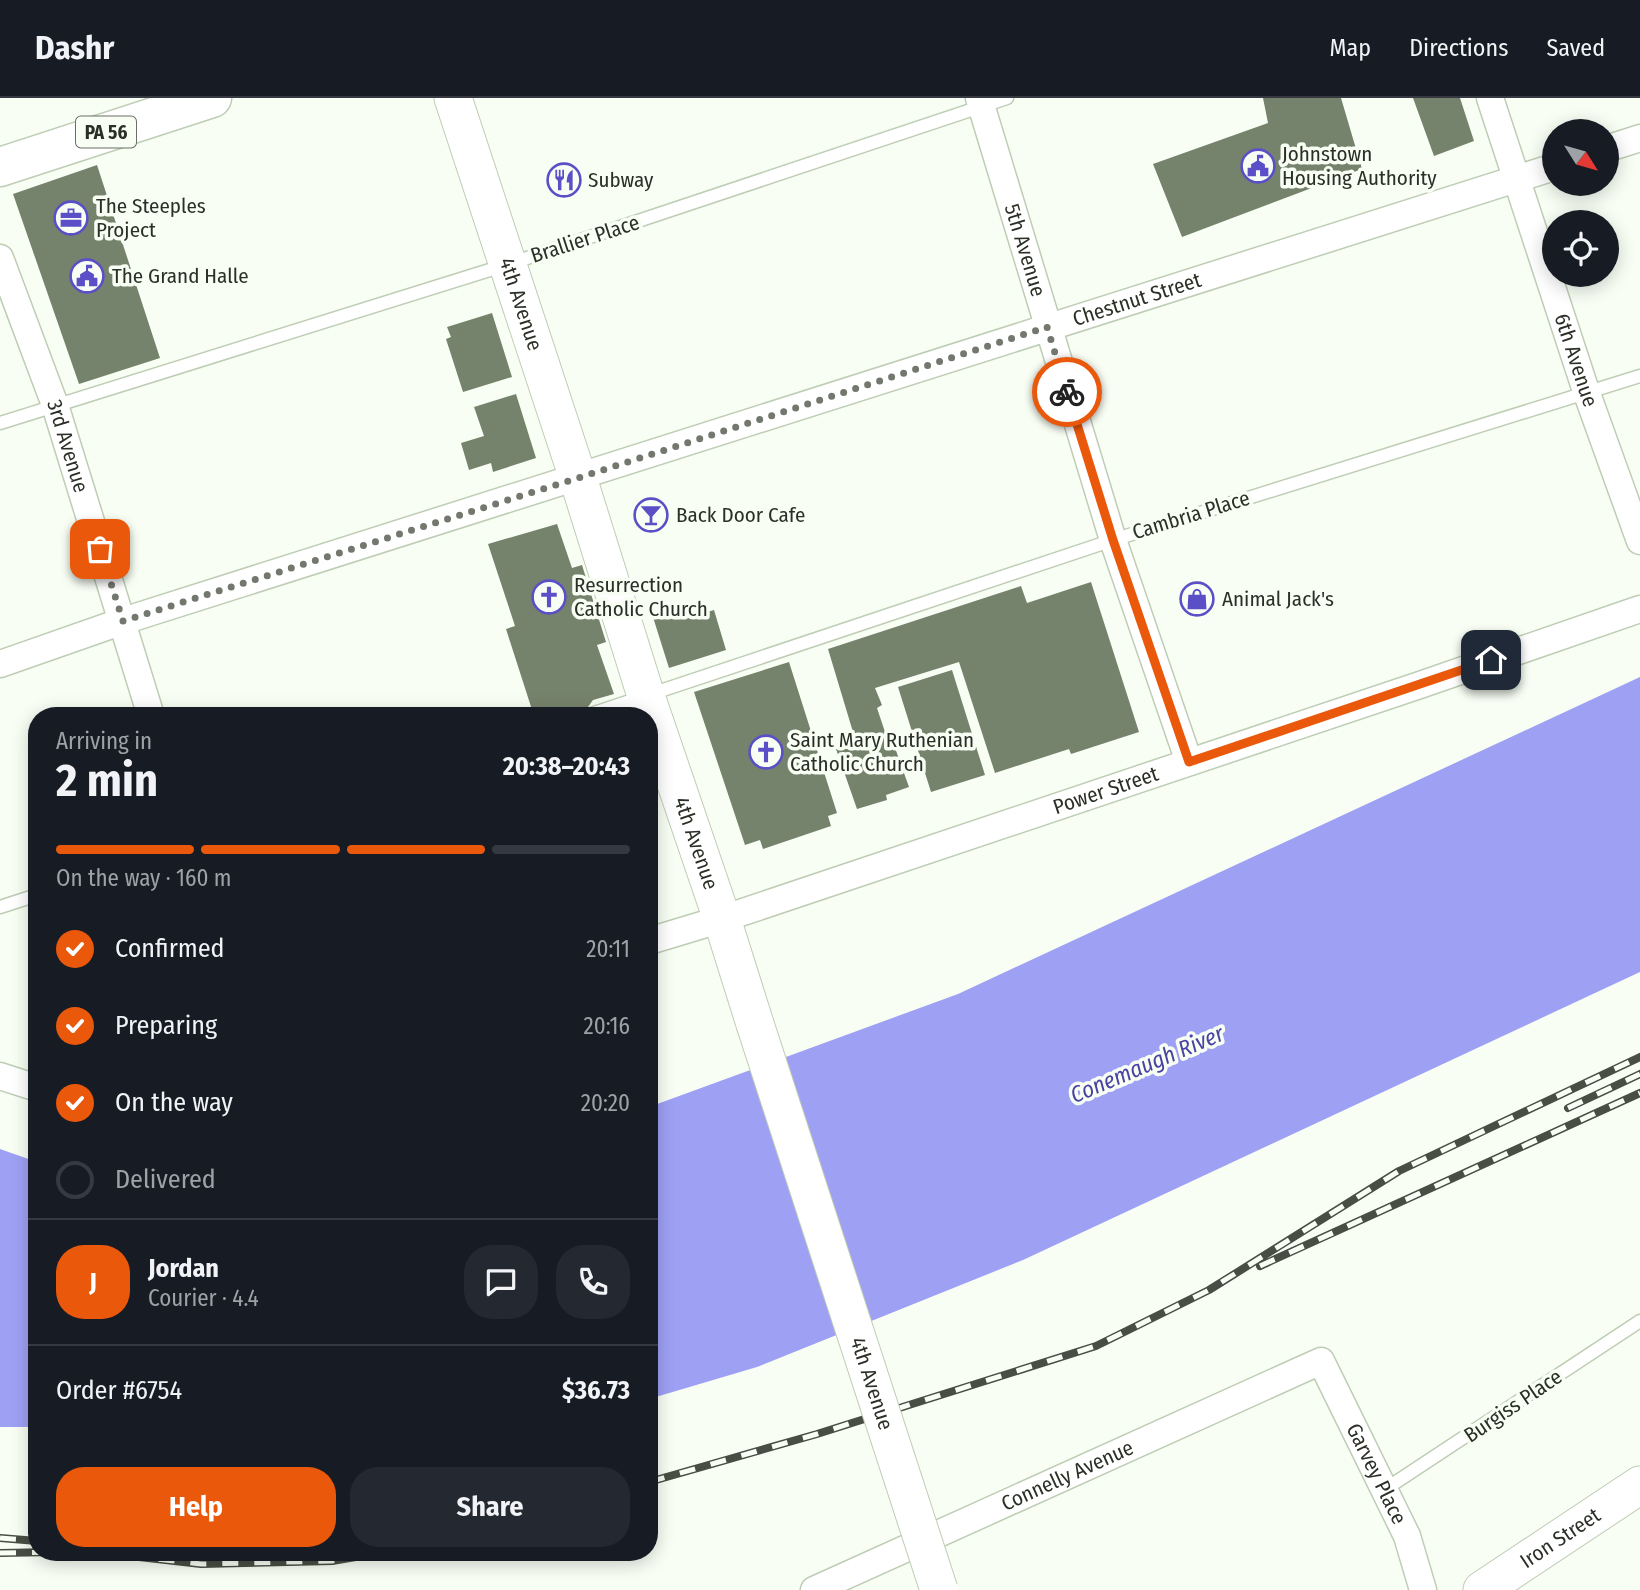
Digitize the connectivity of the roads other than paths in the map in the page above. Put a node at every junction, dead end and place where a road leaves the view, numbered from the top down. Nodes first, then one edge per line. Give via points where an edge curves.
1 (212, 98) edge
2 (453, 98) edge
3 (1007, 98) edge
4 (1490, 98) edge
5 (980, 102) edge
6 (1640, 138) edge
7 (1619, 145) edge
8 (0, 167) edge
9 (1542, 171) edge
10 (1518, 180) junction
11 (0, 258) edge
12 (509, 264) junction
13 (1047, 327) junction
14 (1640, 376) edge
15 (1586, 391) junction
16 (55, 405) junction
17 (0, 423) edge
18 (578, 478) junction
19 (1113, 540) junction
20 (1640, 541) edge
21 (1640, 609) edge
22 (123, 621) junction
23 (0, 664) edge
24 (646, 696) junction
25 (148, 707) edge
26 (612, 707) edge
27 (650, 707) edge
28 (658, 731) edge
29 (1189, 762) junction
30 (28, 898) edge
31 (0, 907) edge
32 (722, 919) junction
33 (658, 938) edge
34 (0, 1076) edge
35 (28, 1085) edge
36 (1640, 1321) edge
37 (1321, 1362) joint
38 (1640, 1485) edge
39 (1384, 1490) junction
40 (814, 1590) edge
41 (939, 1590) edge
42 (1423, 1590) edge
43 (1482, 1590) edge

1 - 8 highway, PA 56
2 - 12 street, 4th Avenue
3 - 5 lane, Brallier Place
4 - 10 street, 6th Avenue
5 - 12 lane, Brallier Place
5 - 13 street, 5th Avenue
6 - 7 street
9 - 10 street, Chestnut Street
10 - 13 street, Chestnut Street
10 - 15 street, 6th Avenue
11 - 16 street, 3rd Avenue
12 - 16 lane, Brallier Place
12 - 18 street, 4th Avenue
13 - 18 street, Chestnut Street
13 - 19 street, 5th Avenue
14 - 15 lane, Cambria Place
15 - 19 lane, Cambria Place
15 - 20 street, 6th Avenue
16 - 17 lane, Brallier Place
16 - 22 street, 3rd Avenue
18 - 22 street, Chestnut Street
18 - 24 street, 4th Avenue
19 - 24 lane, Cambria Place
19 - 29 street, 5th Avenue
21 - 29 street, Power Street
22 - 23 street, Chestnut Street
22 - 25 street, 3rd Avenue
24 - 26 lane, Cambria Place
24 - 27 street, 4th Avenue
28 - 32 street, 4th Avenue
29 - 32 street, Power Street
30 - 31 lane
32 - 33 street, Power Street
32 - 41 street, 4th Avenue, bridge
34 - 35 street
36 - 39 lane, Burgiss Place
37 - 39 street, Garvey Place
37 - 40 street, Connelly Avenue
38 - 43 street, Iron Street
39 - 42 street, Garvey Place via 1407,1536

